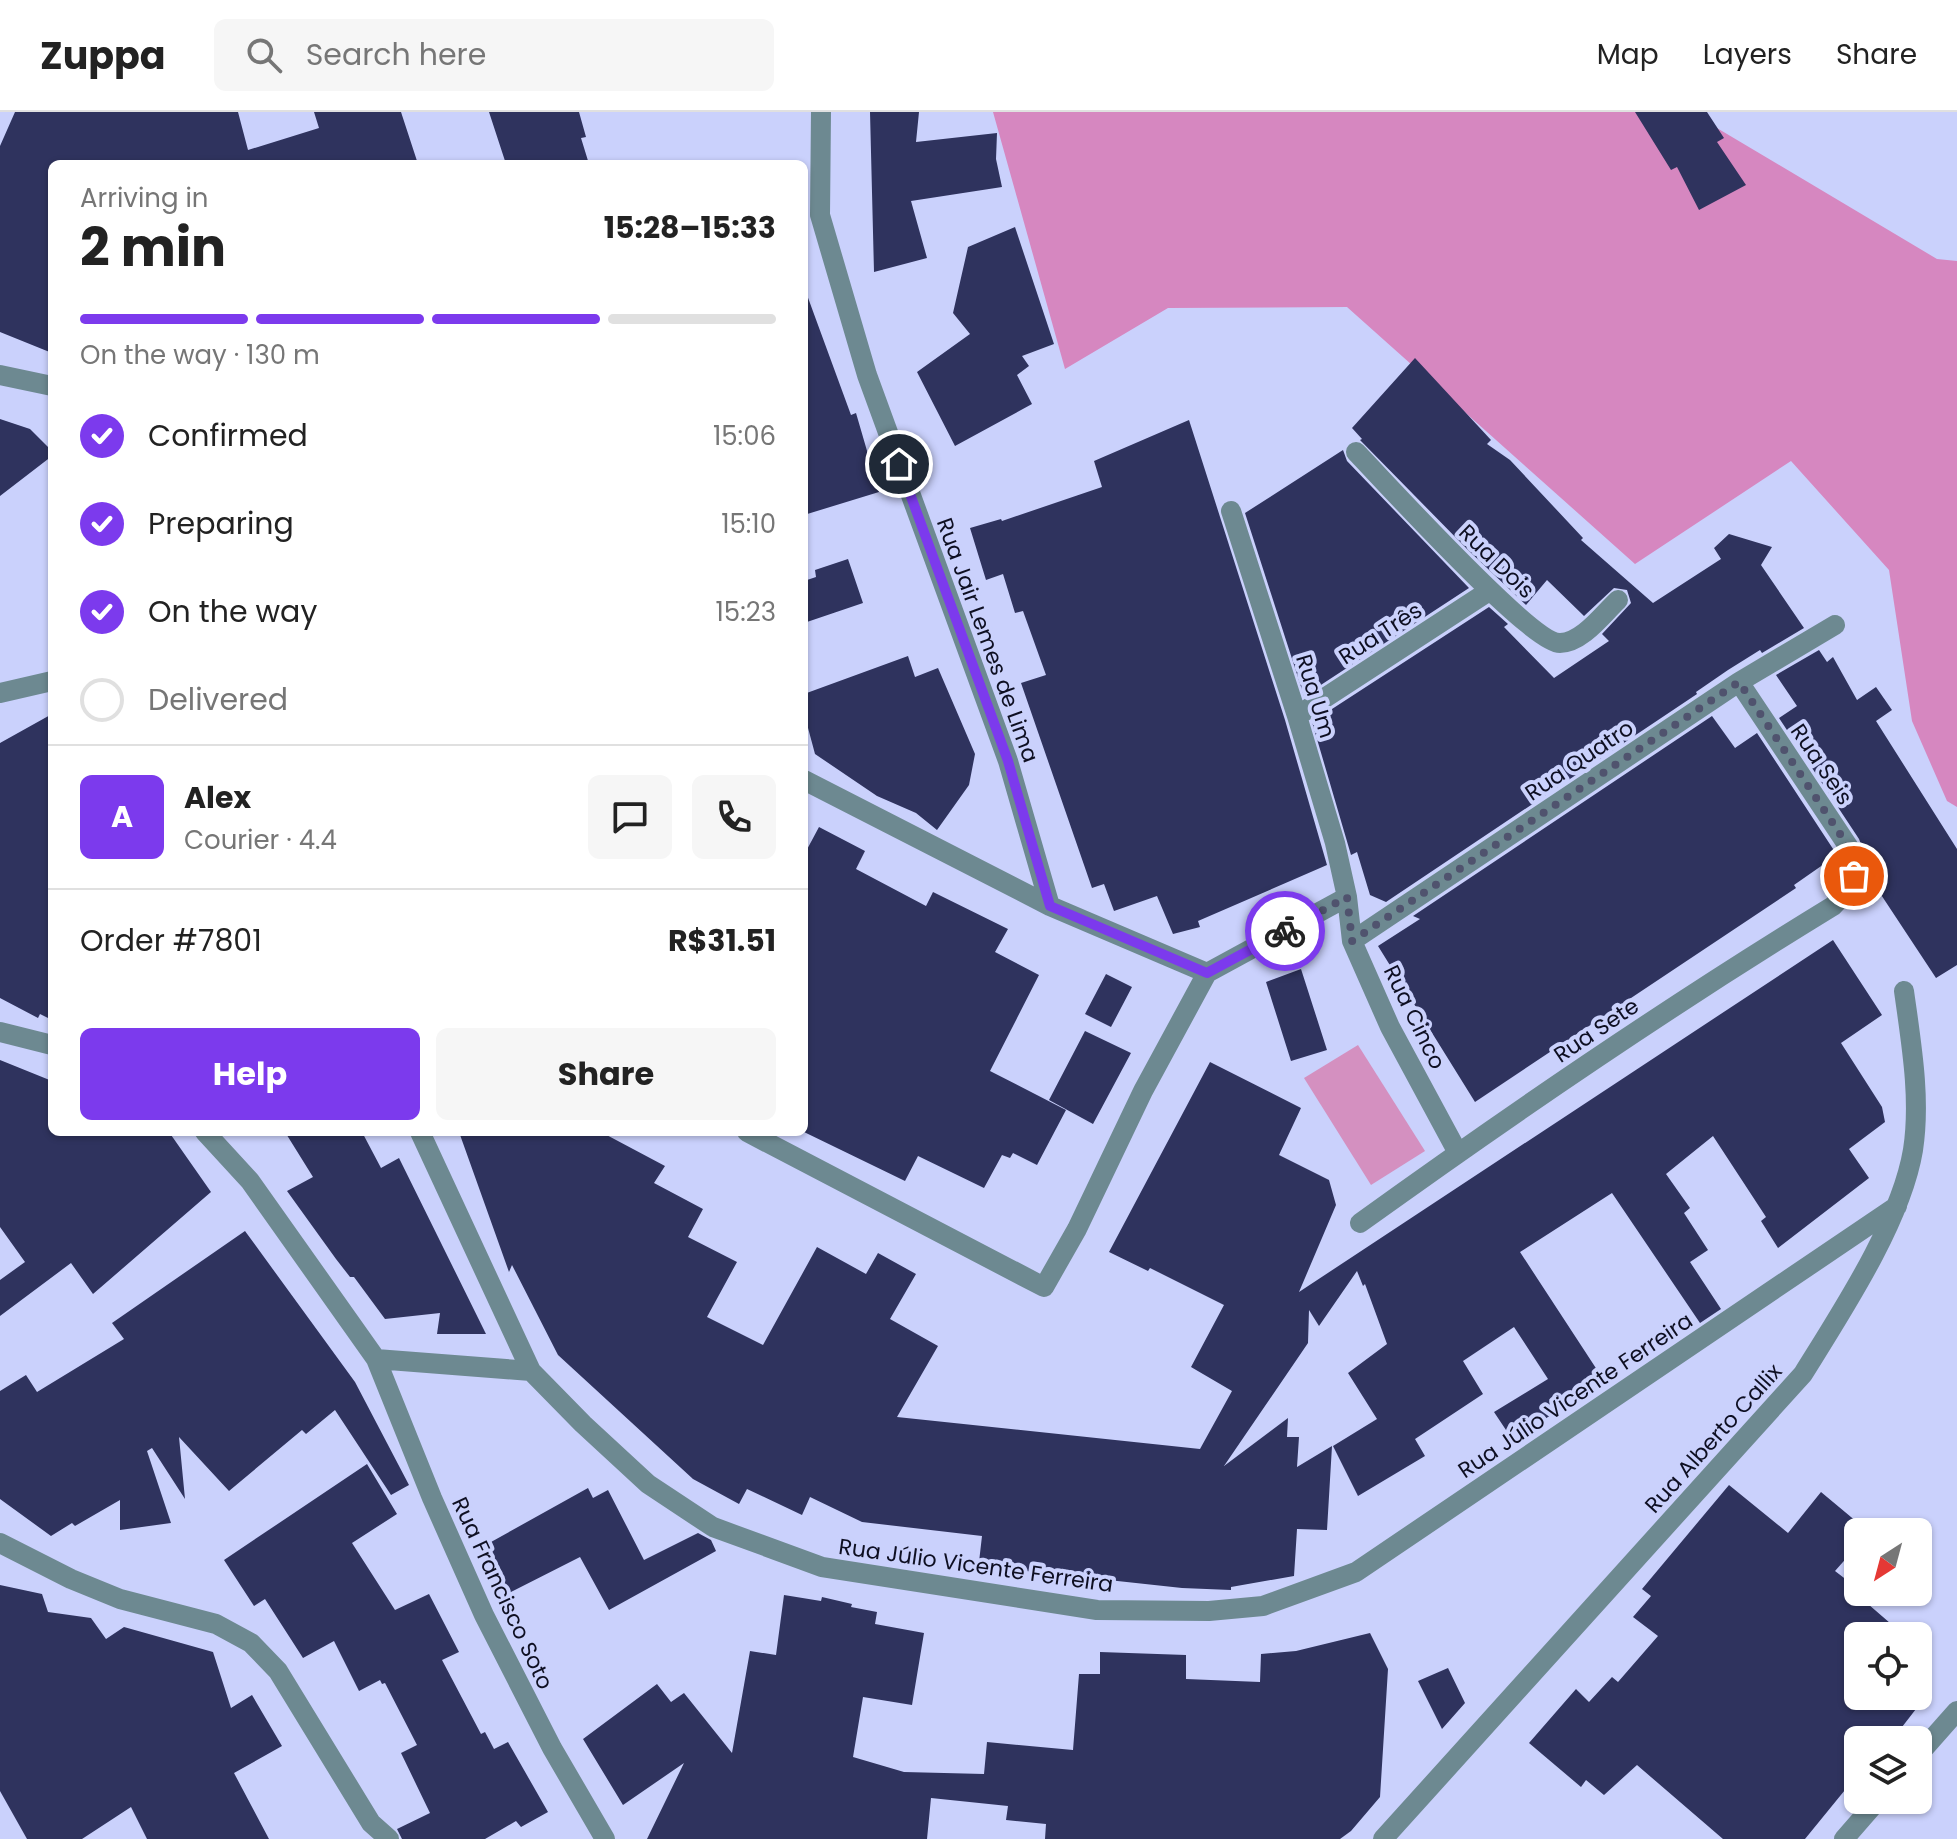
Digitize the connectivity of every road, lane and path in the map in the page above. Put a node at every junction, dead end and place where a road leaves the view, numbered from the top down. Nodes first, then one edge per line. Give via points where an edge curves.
1 (821, 112) edge
2 (0, 375) edge
3 (48, 385) edge
4 (1356, 452) dead end
5 (1231, 511) dead end
6 (1489, 591) junction
7 (1618, 600) dead end
8 (1835, 625) dead end
9 (48, 682) edge
10 (1739, 682) junction
11 (0, 693) edge
12 (1297, 716) junction
13 (808, 782) edge
14 (1854, 876) joint
15 (1347, 897) junction
16 (1050, 906) junction
17 (1352, 941) junction
18 (1207, 973) junction
19 (1904, 991) dead end
20 (0, 1032) edge
21 (48, 1044) edge
22 (209, 1136) edge
23 (422, 1136) edge
24 (755, 1136) edge
25 (1458, 1153) junction
26 (1897, 1206) junction
27 (1360, 1223) dead end
28 (376, 1359) junction
29 (531, 1371) junction
30 (0, 1543) edge
31 (1957, 1711) edge
32 (1932, 1739) edge
33 (1866, 1814) edge
34 (389, 1839) edge
35 (605, 1839) edge
36 (1383, 1839) edge
37 (1844, 1839) edge

1 - 16 street, Rua Jair Lemes de Lima via 820,215 867,375 1008,761
2 - 3 street
4 - 6 street, Rua Dois
5 - 12 street, Rua Um
6 - 7 street, Rua Dois via 1557,643 1574,640
6 - 12 street, Rua Três
8 - 10 street, Rua Quatro
9 - 11 street
10 - 14 street, Rua Seis via 1848,846
10 - 17 street, Rua Quatro
12 - 15 street, Rua Um
13 - 16 street
14 - 25 street, Rua Sete via 1833,906 1718,976
15 - 17 street, Rua Cinco
15 - 18 street
16 - 18 street
17 - 25 street, Rua Cinco via 1390,1027
18 - 24 street via 1044,1287
19 - 26 street, Rua Alberto Callix via 1915,1095 1913,1150
20 - 21 street
22 - 28 street via 250,1181
23 - 29 street, Rua Júlio Vicente Ferreira
25 - 27 street, Rua Sete
26 - 29 street, Rua Júlio Vicente Ferreira via 1356,1572 1263,1606 1097,1610 822,1567 713,1527 648,1484
26 - 36 street, Rua Alberto Callix via 1803,1374
28 - 29 street
28 - 35 street, Rua Francisco Soto via 484,1615
30 - 34 street via 120,1599 216,1624 251,1643 278,1671 371,1823
31 - 32 street
33 - 37 street

